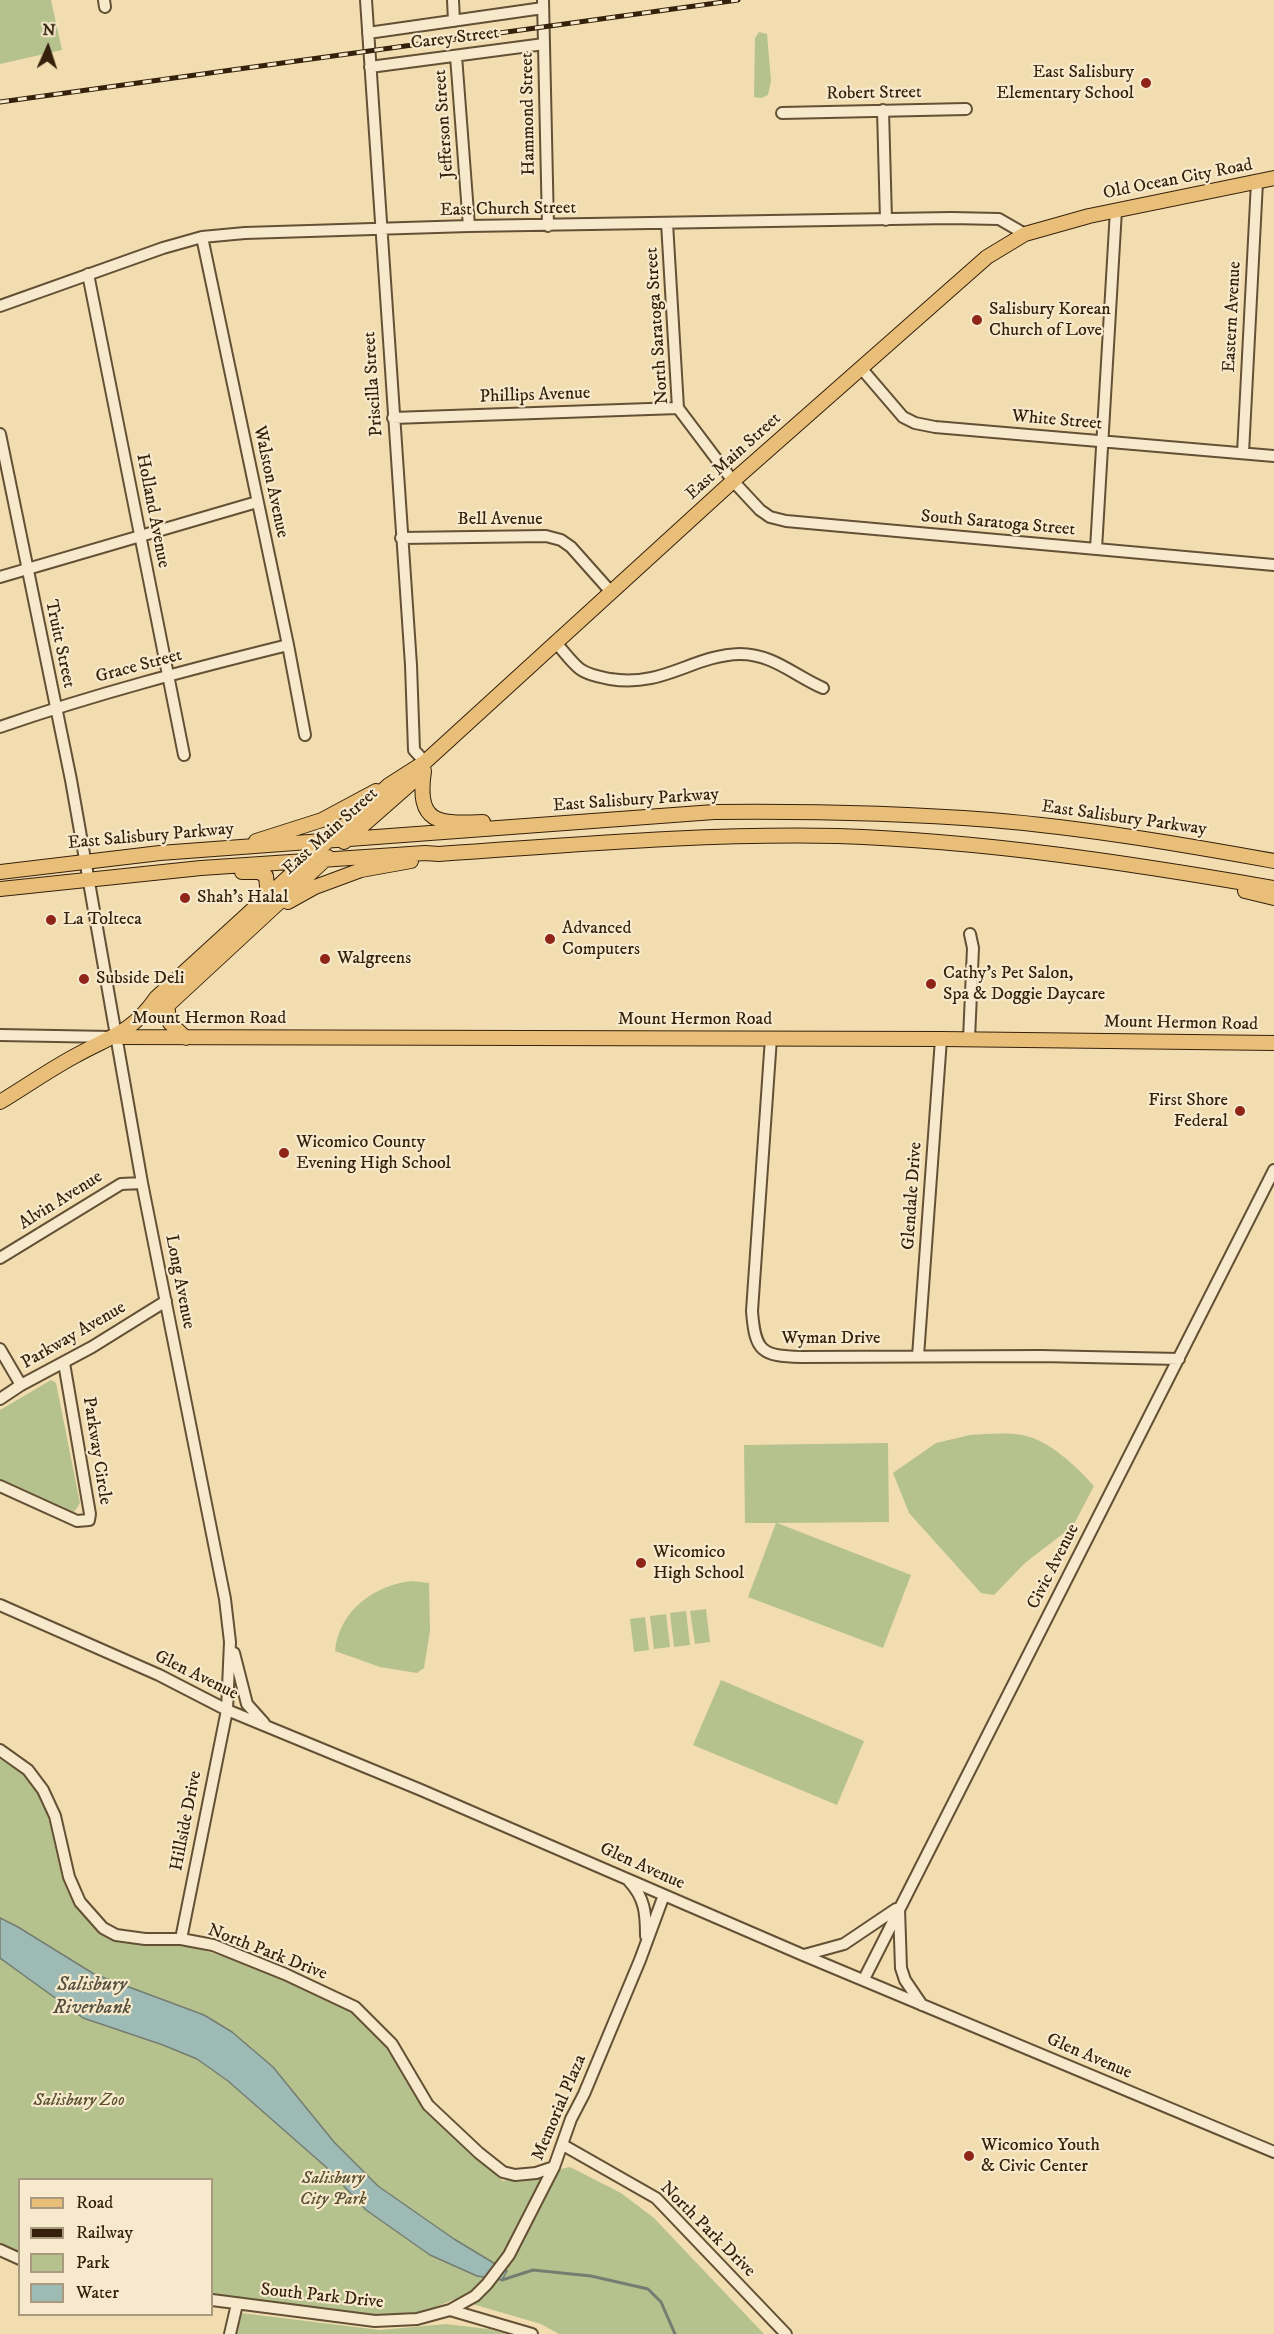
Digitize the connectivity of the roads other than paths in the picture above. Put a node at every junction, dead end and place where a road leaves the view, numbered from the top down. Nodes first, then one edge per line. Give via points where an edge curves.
1 (366, 0) edge
2 (453, 0) edge
3 (543, 4) edge
4 (454, 21) junction
5 (368, 33) junction
6 (544, 44) junction
7 (456, 56) junction
8 (370, 67) junction
9 (966, 109) dead end
10 (883, 110) junction
11 (782, 112) dead end
12 (1274, 178) edge
13 (1257, 182) junction
14 (1116, 210) junction
15 (1089, 216) joint
16 (886, 220) junction
17 (667, 224) junction
18 (468, 226) junction
19 (548, 226) junction
20 (381, 230) junction
21 (1025, 234) junction
22 (202, 237) junction
23 (88, 274) junction
24 (0, 306) edge
25 (861, 368) junction
26 (678, 408) junction
27 (393, 417) junction
28 (0, 434) edge
29 (1102, 442) junction
30 (1243, 453) junction
31 (1274, 456) edge
32 (733, 482) junction
33 (257, 502) junction
34 (141, 536) junction
35 (401, 538) junction
36 (1096, 549) junction
37 (1274, 565) edge
38 (26, 568) junction
39 (0, 577) edge
40 (611, 592) junction
41 (555, 642) junction
42 (288, 645) junction
43 (167, 675) junction
44 (823, 688) dead end
45 (56, 707) junction
46 (0, 727) edge
47 (305, 735) dead end
48 (184, 755) dead end
49 (425, 762) junction
50 (389, 785) junction
51 (542, 826) junction
52 (346, 840) junction
53 (328, 842) junction
54 (1188, 845) junction
55 (234, 847) junction
56 (1274, 852) edge
57 (440, 854) junction
58 (326, 859) junction
59 (305, 860) junction
60 (84, 861) junction
61 (1274, 861) edge
62 (1124, 862) junction
63 (201, 868) junction
64 (0, 872) edge
65 (87, 879) junction
66 (1274, 888) edge
67 (0, 890) edge
68 (268, 896) junction
69 (1274, 898) edge
70 (270, 912) junction
71 (970, 934) dead end
72 (167, 1006) junction
73 (146, 1013) junction
74 (0, 1035) edge
75 (116, 1037) junction
76 (186, 1038) junction
77 (771, 1038) junction
78 (941, 1039) junction
79 (969, 1039) junction
80 (1274, 1043) edge
81 (0, 1102) edge
82 (1274, 1170) edge
83 (142, 1183) junction
84 (0, 1258) edge
85 (165, 1300) junction
86 (0, 1349) edge
87 (918, 1356) junction
88 (1179, 1359) junction
89 (64, 1364) junction
90 (21, 1385) junction
91 (0, 1399) edge
92 (0, 1486) edge
93 (0, 1605) edge
94 (230, 1642) junction
95 (227, 1710) junction
96 (268, 1727) junction
97 (0, 1750) edge
98 (625, 1877) junction
99 (664, 1895) junction
100 (899, 1907) junction
101 (182, 1940) junction
102 (647, 1940) junction
103 (803, 1955) junction
104 (864, 1979) junction
105 (922, 2005) junction
106 (563, 2145) junction
107 (1274, 2152) edge
108 (555, 2167) junction
109 (0, 2250) edge
110 (18, 2258) edge
111 (213, 2300) edge
112 (237, 2304) junction
113 (450, 2310) junction
114 (230, 2334) edge
115 (532, 2334) edge
116 (786, 2334) edge

1 - 5 street, Priscilla Street
2 - 4 street
3 - 4 street
3 - 6 street, Hammond Street
4 - 5 street
5 - 8 street, Priscilla Street
6 - 7 street, Carey Street
6 - 19 street, Hammond Street
7 - 8 street, Carey Street
7 - 18 street, Jefferson Street
8 - 20 street, Priscilla Street
9 - 10 street, Robert Street
10 - 11 street, Robert Street
10 - 16 street
12 - 13 main road, Old Ocean City Road
13 - 14 main road, Old Ocean City Road
13 - 30 street, Eastern Avenue
14 - 15 main road, Old Ocean City Road
14 - 29 street
15 - 21 main road, East Main Street
16 - 17 street, East Church Street
16 - 21 street, East Church Street via 999,219
17 - 19 street, East Church Street
17 - 26 street, North Saratoga Street
18 - 19 street, East Church Street
18 - 20 street, East Church Street
20 - 22 street, East Church Street
20 - 27 street, Priscilla Street
21 - 25 main road, East Main Street via 960,279
22 - 23 street, East Church Street
22 - 33 street, Walston Avenue
23 - 24 street, East Church Street
23 - 34 street, Holland Avenue
25 - 29 street, White Street via 903,417 915,423
25 - 32 main road, East Main Street
26 - 27 street, Phillips Avenue
26 - 32 street, North Saratoga Street
27 - 35 street, Priscilla Street
28 - 38 street, Truitt Street
29 - 30 street, White Street
29 - 36 street
30 - 31 street, White Street
32 - 36 street, South Saratoga Street via 760,510 786,521
32 - 40 main road, East Main Street
33 - 34 street
33 - 42 street, Walston Avenue
34 - 38 street
34 - 43 street, Holland Avenue
35 - 40 street, Bell Avenue via 546,536 571,547
35 - 49 street, Priscilla Street via 414,750
36 - 37 street, South Saratoga Street
38 - 39 street
38 - 45 street, Truitt Street
40 - 41 main road, East Main Street
41 - 44 street via 580,669 610,679 655,678 723,656 742,654 773,660
41 - 49 main road, East Main Street
42 - 43 street, Grace Street
42 - 47 street, Walston Avenue
43 - 45 street, Grace Street
43 - 48 street, Holland Avenue
45 - 46 street, Grace Street
45 - 60 street, Truitt Street
49 - 50 main road, East Main Street
49 - 51 main road via 422,800 425,808 441,821
49 - 52 main road, East Main Street via 418,777
50 - 53 main road, East Main Street
50 - 55 main road via 322,820
51 - 52 main road, East Salisbury Parkway
51 - 54 main road, East Salisbury Parkway via 714,812 830,812 991,820
52 - 53 main road, East Salisbury Parkway
52 - 58 main road, East Main Street
53 - 55 main road, East Salisbury Parkway
53 - 59 main road, East Main Street
54 - 56 main road via 1220,843
54 - 61 main road, East Salisbury Parkway
55 - 60 main road, East Salisbury Parkway
57 - 58 main road, East Salisbury Parkway
57 - 62 main road, East Salisbury Parkway via 629,841 837,836 938,842
57 - 70 main road via 361,870 315,887
58 - 59 main road, East Salisbury Parkway
58 - 70 main road, East Main Street
59 - 63 main road, East Salisbury Parkway
59 - 68 main road, East Main Street
60 - 64 main road, East Salisbury Parkway
60 - 65 street, Long Avenue
62 - 66 main road, East Salisbury Parkway
62 - 69 main road via 1154,876
63 - 65 main road, East Salisbury Parkway
63 - 68 main road via 263,873
65 - 67 main road, East Salisbury Parkway
65 - 75 street, Long Avenue
68 - 73 main road, East Main Street via 156,998
70 - 72 main road, East Main Street
71 - 79 street via 973,948
72 - 73 main road, East Main Street
72 - 76 main road via 170,1023
73 - 75 main road, East Main Street
74 - 75 street
75 - 76 main road, Mount Hermon Road
75 - 81 main road, East Main Street via 75,1056
75 - 83 street, Long Avenue
76 - 77 main road, Mount Hermon Road
77 - 78 main road, Mount Hermon Road
77 - 87 street, Wyman Drive via 752,1311 758,1344 772,1355 783,1356
78 - 79 main road, Mount Hermon Road
78 - 87 street, Glendale Drive
79 - 80 main road, Mount Hermon Road
82 - 88 street, Civic Avenue
83 - 84 street, Alvin Avenue via 121,1184
83 - 85 street, Long Avenue
85 - 89 street, Parkway Avenue
85 - 94 street, Long Avenue via 225,1599
86 - 90 street
87 - 88 street, Wyman Drive
88 - 100 street, Civic Avenue
89 - 90 street, Parkway Avenue
89 - 92 street, Parkway Circle via 89,1520 77,1521
90 - 91 street, Parkway Avenue
93 - 95 street, Glen Avenue
94 - 95 street, Long Avenue
94 - 96 street via 247,1704
95 - 96 street, Glen Avenue
95 - 101 street, Hillside Drive
96 - 98 street, Glen Avenue
97 - 101 street, North Park Drive via 28,1770 43,1790 55,1816 69,1877 93,1919 116,1935
98 - 99 street, Glen Avenue
98 - 102 street via 643,1901
99 - 102 street, Memorial Plaza
99 - 103 street, Glen Avenue
100 - 103 street via 844,1944
100 - 104 street, Civic Avenue
100 - 105 street via 901,1968
101 - 108 street, North Park Drive via 213,1945 355,2007 392,2044 428,2105 479,2153 509,2174
102 - 106 street, Memorial Plaza
103 - 104 street, Glen Avenue
104 - 105 street, Glen Avenue
105 - 107 street, Glen Avenue
106 - 108 street, Memorial Plaza
106 - 116 street, North Park Drive via 656,2198
108 - 113 street, Memorial Plaza via 509,2255 475,2296
109 - 110 street
111 - 112 street, South Park Drive
112 - 113 street, South Park Drive via 375,2321 417,2319
112 - 114 street
113 - 115 street

